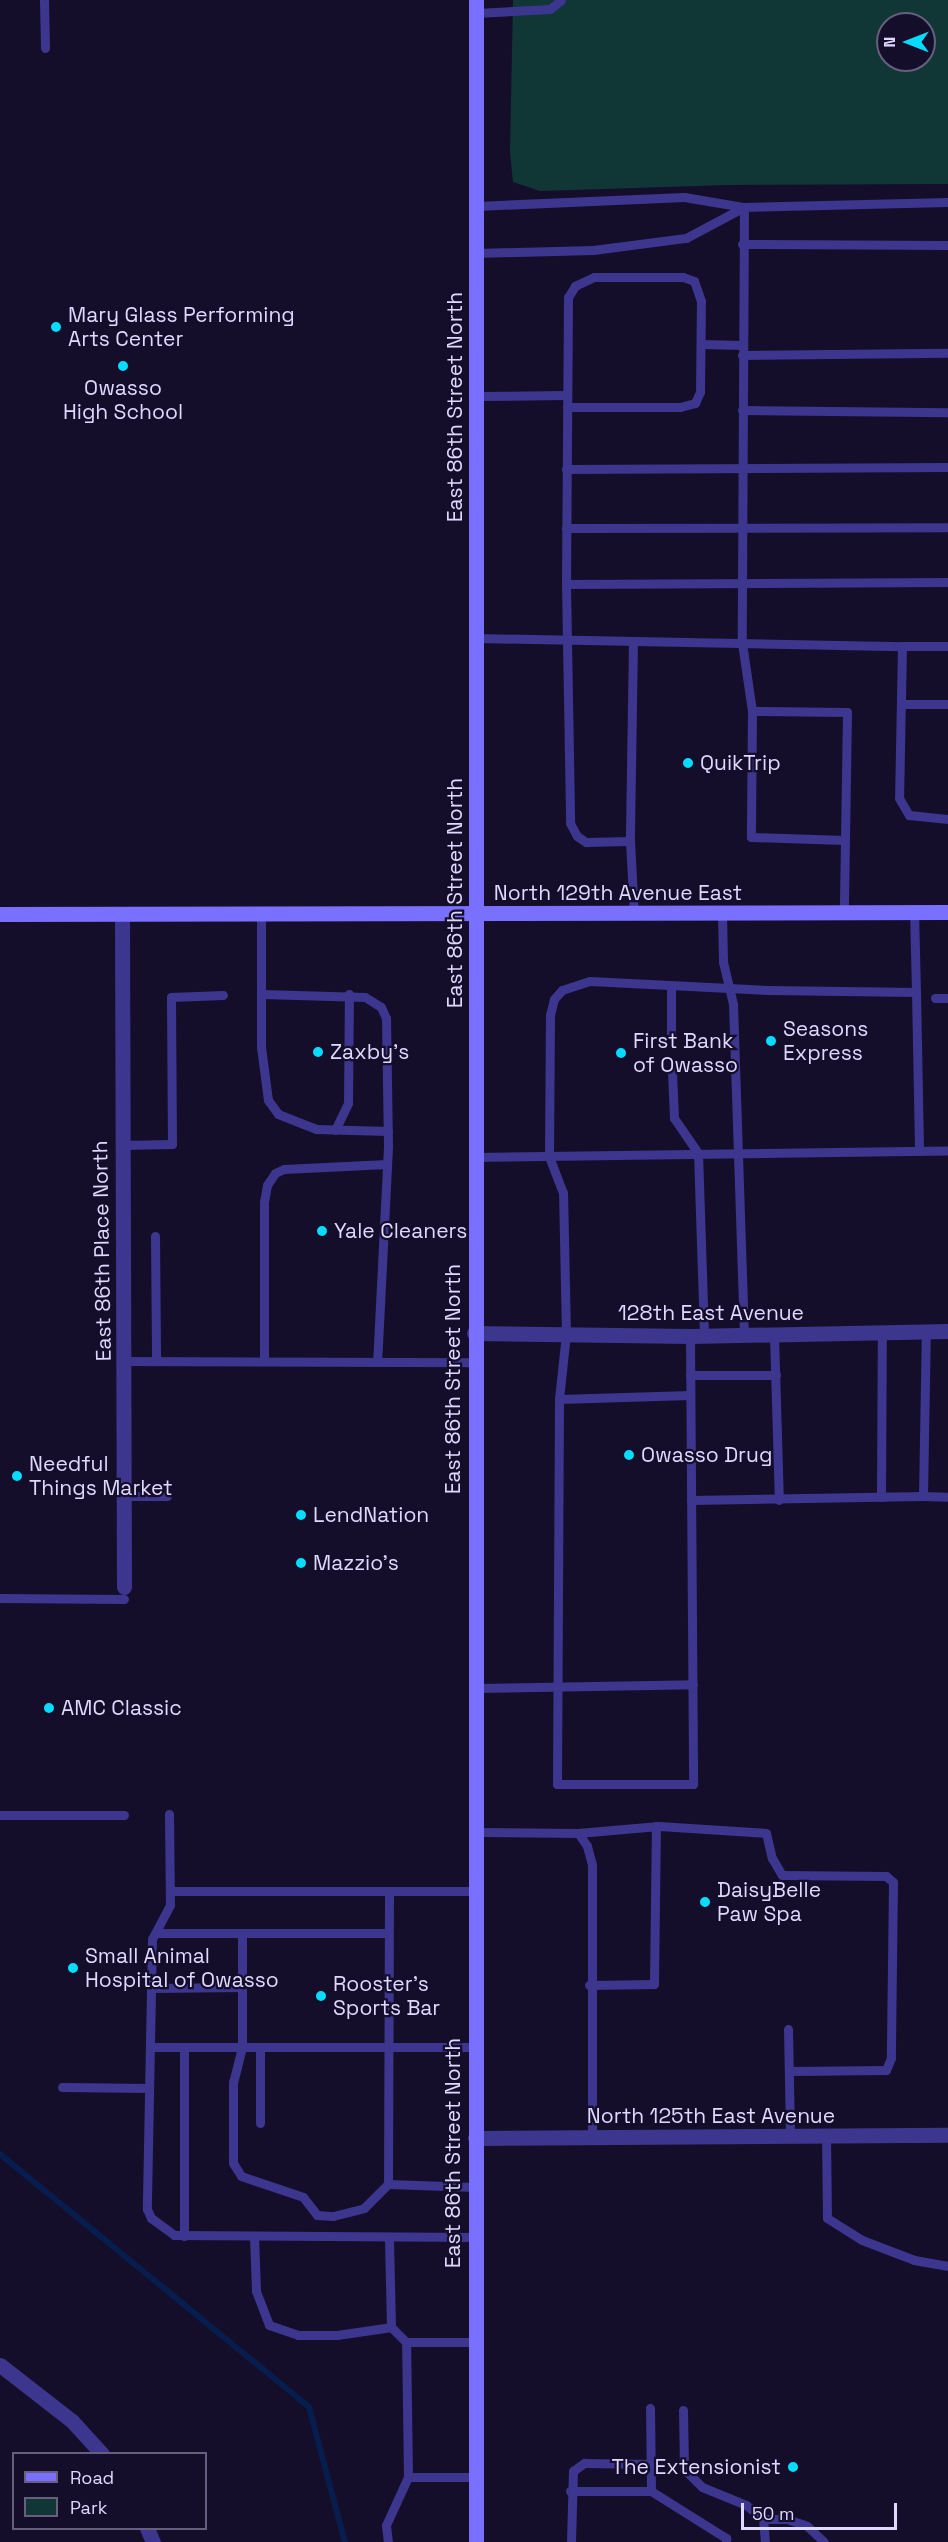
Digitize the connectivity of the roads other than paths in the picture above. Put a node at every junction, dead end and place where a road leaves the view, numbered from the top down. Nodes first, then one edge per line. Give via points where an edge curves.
1 (44, 0) edge
2 (561, 0) edge
3 (476, 6) edge
4 (45, 48) dead end
5 (948, 202) edge
6 (476, 206) junction
7 (744, 207) junction
8 (742, 244) junction
9 (948, 245) edge
10 (476, 253) junction
11 (700, 345) junction
12 (742, 350) junction
13 (948, 353) edge
14 (567, 395) junction
15 (476, 396) junction
16 (567, 407) junction
17 (742, 410) junction
18 (948, 412) edge
19 (742, 467) junction
20 (948, 467) edge
21 (566, 469) junction
22 (742, 526) junction
23 (948, 527) edge
24 (566, 528) junction
25 (743, 582) junction
26 (948, 582) edge
27 (566, 584) junction
28 (476, 638) junction
29 (568, 639) junction
30 (633, 641) junction
31 (742, 643) junction
32 (902, 646) junction
33 (948, 646) edge
34 (901, 704) junction
35 (948, 704) edge
36 (752, 711) junction
37 (948, 819) edge
38 (844, 840) junction
39 (630, 841) junction
40 (844, 912) junction
41 (914, 912) junction
42 (948, 912) edge
43 (722, 913) junction
44 (0, 914) edge
45 (122, 914) junction
46 (261, 914) junction
47 (476, 914) junction
48 (634, 914) junction
49 (671, 985) junction
50 (726, 988) junction
51 (916, 992) junction
52 (262, 994) junction
53 (349, 994) junction
54 (223, 995) dead end
55 (935, 998) dead end
56 (948, 998) edge
57 (671, 1034) dead end
58 (672, 1072) dead end
59 (335, 1130) junction
60 (388, 1131) junction
61 (121, 1145) junction
62 (948, 1150) edge
63 (919, 1151) junction
64 (736, 1152) junction
65 (698, 1153) junction
66 (549, 1156) junction
67 (475, 1157) junction
68 (387, 1164) junction
69 (155, 1236) dead end
70 (948, 1331) edge
71 (882, 1332) junction
72 (926, 1332) junction
73 (474, 1333) junction
74 (566, 1334) junction
75 (744, 1335) junction
76 (774, 1335) junction
77 (697, 1336) junction
78 (125, 1361) junction
79 (156, 1361) junction
80 (264, 1361) junction
81 (377, 1362) junction
82 (474, 1362) junction
83 (690, 1375) junction
84 (776, 1375) junction
85 (690, 1395) junction
86 (559, 1399) junction
87 (923, 1496) junction
88 (124, 1497) junction
89 (167, 1497) dead end
90 (881, 1497) junction
91 (948, 1497) edge
92 (691, 1500) junction
93 (779, 1500) junction
94 (124, 1593) joint
95 (0, 1598) edge
96 (693, 1684) junction
97 (558, 1685) junction
98 (474, 1688) junction
99 (169, 1814) dead end
100 (0, 1815) edge
101 (124, 1815) dead end
102 (656, 1826) junction
103 (474, 1832) junction
104 (578, 1833) junction
105 (170, 1891) junction
106 (389, 1891) junction
107 (474, 1891) junction
108 (156, 1933) junction
109 (242, 1933) junction
110 (388, 1934) junction
111 (590, 1985) junction
112 (152, 1988) junction
113 (242, 1988) junction
114 (788, 2029) dead end
115 (150, 2047) junction
116 (184, 2047) junction
117 (242, 2047) junction
118 (260, 2047) junction
119 (388, 2048) junction
120 (474, 2048) junction
121 (790, 2071) junction
122 (62, 2087) dead end
123 (149, 2088) junction
124 (260, 2123) dead end
125 (948, 2135) edge
126 (790, 2136) junction
127 (826, 2136) junction
128 (592, 2137) junction
129 (475, 2138) junction
130 (388, 2184) junction
131 (475, 2187) junction
132 (184, 2236) junction
133 (254, 2236) junction
134 (389, 2237) junction
135 (474, 2237) junction
136 (948, 2266) edge
137 (391, 2327) junction
138 (406, 2342) junction
139 (475, 2342) junction
140 (0, 2365) edge
141 (650, 2408) dead end
142 (683, 2410) dead end
143 (100, 2452) edge
144 (651, 2464) junction
145 (476, 2476) junction
146 (408, 2477) junction
147 (570, 2491) junction
148 (651, 2491) junction
149 (763, 2519) junction
150 (388, 2542) edge
151 (476, 2542) edge
152 (571, 2542) edge
153 (726, 2542) edge
154 (765, 2542) edge
155 (824, 2542) edge

1 - 4 lane
2 - 3 lane via 550,9
3 - 6 main road, East 86th Street North
5 - 7 lane
6 - 7 lane via 684,197
6 - 10 main road, East 86th Street North
7 - 8 lane
7 - 10 lane via 686,238 593,250
8 - 9 lane
8 - 12 lane
10 - 15 main road, East 86th Street North
11 - 12 lane
11 - 14 lane via 700,301 694,281 682,277 594,277 575,286 568,297
11 - 16 lane via 700,392 695,403 680,407
12 - 13 lane
12 - 17 lane
14 - 15 lane
14 - 16 lane
15 - 28 main road, East 86th Street North
16 - 21 lane
17 - 18 lane
17 - 19 lane
19 - 20 lane
19 - 21 lane
19 - 22 lane
21 - 24 lane
22 - 23 lane
22 - 24 lane
22 - 25 lane
24 - 27 lane
25 - 26 lane
25 - 27 lane
25 - 31 lane
27 - 29 lane
28 - 29 lane
28 - 47 main road, East 86th Street North
29 - 30 lane
29 - 39 lane via 570,823 577,836 586,842
30 - 31 lane
30 - 39 lane
31 - 32 lane
31 - 36 lane
32 - 33 lane
32 - 34 lane
34 - 35 lane
34 - 37 lane via 899,798 909,815
36 - 38 lane via 751,837
36 - 38 lane via 847,712
38 - 40 lane
39 - 48 lane
40 - 41 main road, North 129th Avenue East
40 - 43 main road, North 129th Avenue East
41 - 42 main road, North 129th Avenue East
41 - 51 lane
43 - 48 main road, North 129th Avenue East
43 - 50 lane
44 - 45 main road, North 129th Avenue East
45 - 46 main road, North 129th Avenue East
45 - 61 street, East 86th Place North
46 - 47 main road, North 129th Avenue East
46 - 52 lane
47 - 48 main road, North 129th Avenue East
47 - 67 main road, East 86th Street North
49 - 50 lane
49 - 57 lane
49 - 66 lane via 590,981 562,990 554,999 550,1015
50 - 51 lane
50 - 64 lane via 733,1004
51 - 63 lane
52 - 53 lane
52 - 59 lane via 261,1047 268,1100 278,1114 298,1124
53 - 59 lane via 348,1103
53 - 60 lane via 375,1000 386,1018
54 - 61 lane via 171,997 172,1144
55 - 56 lane
58 - 65 lane via 674,1118
59 - 60 lane
60 - 68 lane
61 - 78 street, East 86th Place North
62 - 63 lane
63 - 64 lane
64 - 65 lane
64 - 75 lane
65 - 66 lane
65 - 77 lane
66 - 67 lane
66 - 74 lane via 563,1193
67 - 73 main road, East 86th Street North
68 - 80 lane via 284,1169 275,1173 264,1202
68 - 81 lane
69 - 79 lane
70 - 72 street, 128th East Avenue
71 - 72 street, 128th East Avenue
71 - 76 street, 128th East Avenue
71 - 90 lane
72 - 87 lane
73 - 74 street, 128th East Avenue
73 - 82 main road, East 86th Street North
74 - 77 street, 128th East Avenue
74 - 86 lane
75 - 76 street, 128th East Avenue
75 - 77 street, 128th East Avenue
76 - 84 lane
77 - 83 lane
78 - 79 lane
78 - 88 street, East 86th Place North
79 - 80 lane
80 - 81 lane
81 - 82 lane
82 - 98 main road, East 86th Street North
83 - 84 lane
83 - 85 lane
84 - 93 lane
85 - 86 lane
85 - 92 lane
86 - 97 lane
87 - 90 lane
87 - 91 lane
88 - 89 lane
88 - 94 street, East 86th Place North
90 - 93 lane
92 - 93 lane
92 - 96 lane
94 - 95 lane
96 - 97 lane
96 - 97 lane via 693,1784 557,1784
97 - 98 lane
98 - 103 main road, East 86th Street North
99 - 105 lane
100 - 101 lane
102 - 104 lane
102 - 111 lane via 654,1984
102 - 121 lane via 766,1833 782,1875 886,1876 892,1882 891,2058 886,2070
103 - 104 lane
103 - 107 main road, East 86th Street North
104 - 111 lane via 587,1846 592,1865
105 - 106 lane
105 - 108 lane via 170,1905
106 - 107 lane
106 - 110 lane
107 - 120 main road, East 86th Street North
108 - 109 lane
108 - 112 lane
109 - 110 lane
109 - 113 lane
110 - 119 lane
111 - 128 lane
112 - 113 lane
112 - 115 lane
113 - 117 lane
114 - 121 lane
115 - 116 lane
115 - 123 lane
116 - 117 lane
116 - 132 lane
117 - 118 lane
117 - 130 lane via 233,2082 233,2163 241,2176 303,2197 317,2215 333,2216 364,2208
118 - 119 lane
118 - 124 lane
119 - 120 lane
119 - 130 lane
120 - 129 main road, East 86th Street North
121 - 126 lane
122 - 123 lane
123 - 132 lane via 147,2209 151,2218 174,2235
125 - 127 street, North 125th East Avenue
126 - 127 street, North 125th East Avenue
126 - 128 street, North 125th East Avenue
127 - 136 lane via 827,2218 862,2240 914,2260
128 - 129 street, North 125th East Avenue
129 - 131 main road, East 86th Street North
130 - 131 lane
131 - 135 main road, East 86th Street North
132 - 133 lane
133 - 134 lane
133 - 137 lane via 256,2291 270,2325 298,2334 337,2335
134 - 135 lane
134 - 137 lane
135 - 139 main road, East 86th Street North
137 - 138 lane
138 - 139 lane
138 - 146 lane
139 - 145 main road, East 86th Street North
140 - 143 street via 72,2421
141 - 144 lane
142 - 149 lane via 684,2469 702,2487 746,2505
144 - 147 lane via 584,2463 573,2471
144 - 148 lane
145 - 146 lane
145 - 151 main road, East 86th Street North
146 - 150 lane via 386,2525
147 - 148 lane
147 - 152 lane
148 - 153 lane via 726,2538
149 - 154 lane
149 - 155 lane via 787,2519 807,2526

